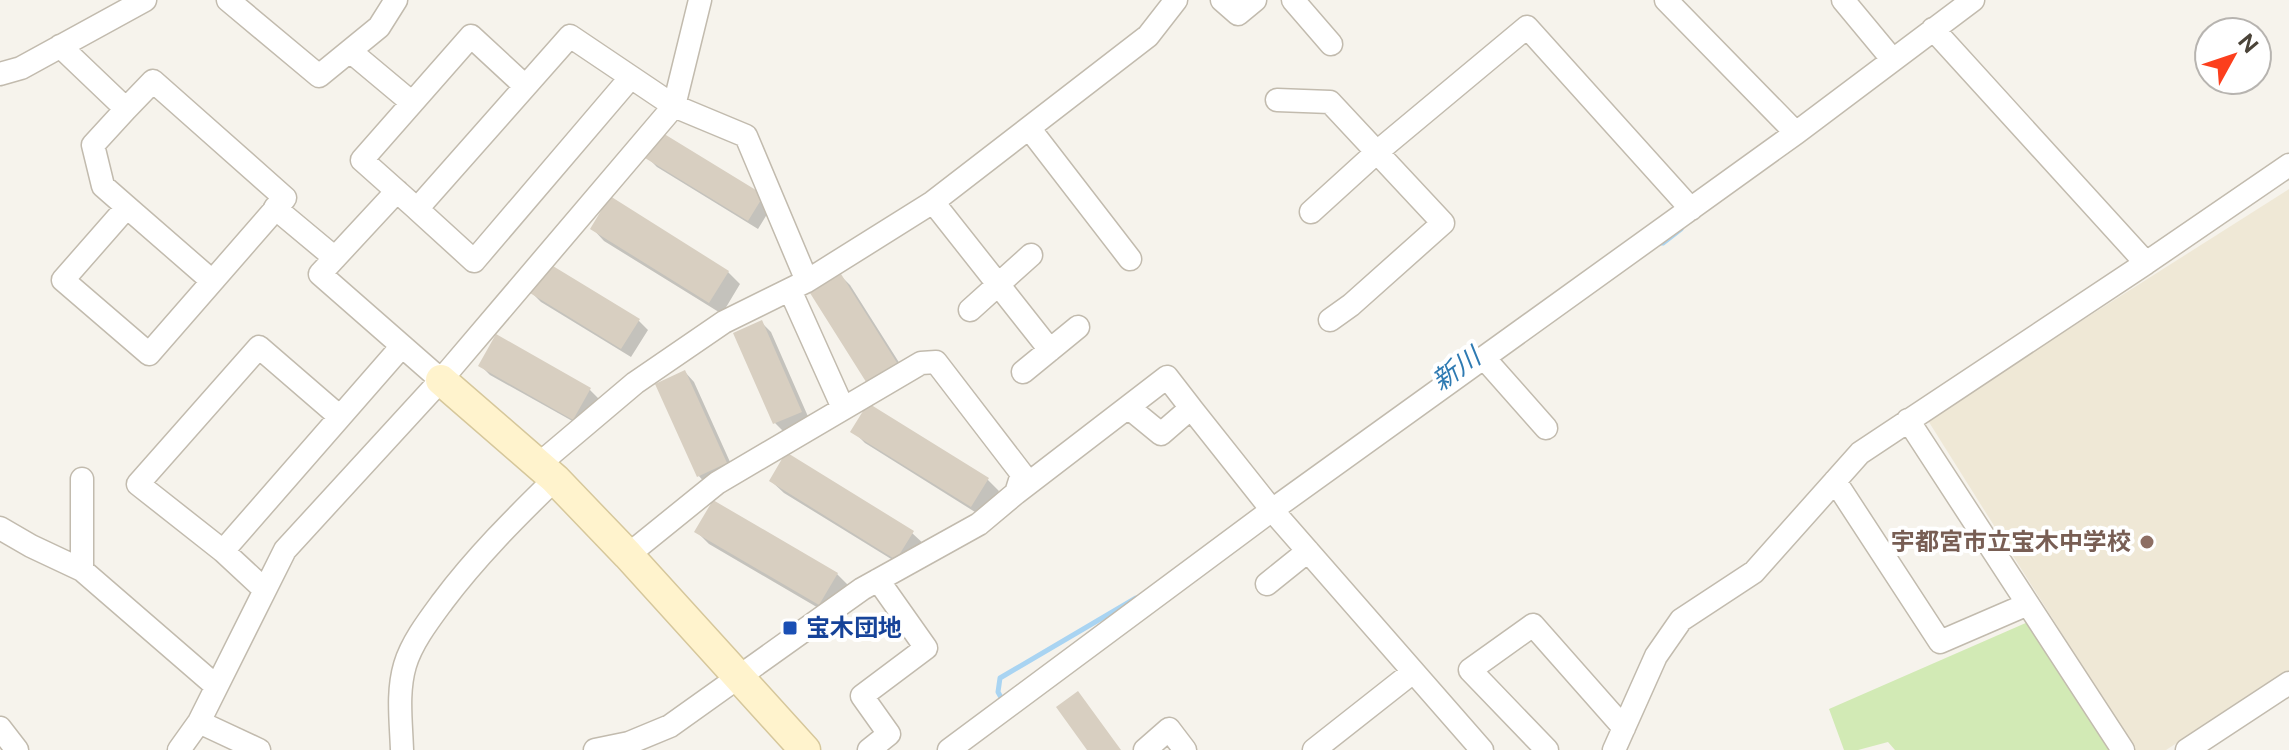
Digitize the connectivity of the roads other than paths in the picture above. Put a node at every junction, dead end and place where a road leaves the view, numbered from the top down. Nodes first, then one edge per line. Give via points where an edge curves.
1 (145, 0) edge
2 (396, 0) edge
3 (700, 0) edge
4 (1222, 0) edge
5 (1255, 0) edge
6 (1293, 0) edge
7 (1666, 0) edge
8 (1843, 0) edge
9 (1973, 0) edge
10 (236, 2) edge
11 (1164, 5) edge
12 (1933, 29) junction
13 (1331, 44) dead end
14 (60, 46) junction
15 (350, 51) junction
16 (1892, 59) junction
17 (0, 74) edge
18 (631, 77) junction
19 (525, 86) junction
20 (1277, 100) dead end
21 (411, 102) junction
22 (674, 106) junction
23 (126, 109) junction
24 (1029, 128) junction
25 (1796, 133) junction
26 (1377, 152) junction
27 (2289, 165) edge
28 (397, 191) junction
29 (933, 202) junction
30 (127, 207) junction
31 (275, 208) junction
32 (417, 209) junction
33 (1691, 209) junction
34 (1311, 212) dead end
35 (1031, 255) dead end
36 (335, 258) junction
37 (1130, 259) dead end
38 (2146, 263) junction
39 (212, 281) junction
40 (799, 286) junction
41 (998, 286) junction
42 (970, 310) dead end
43 (1330, 320) dead end
44 (1078, 327) dead end
45 (402, 346) junction
46 (1050, 350) junction
47 (1484, 358) junction
48 (1023, 372) dead end
49 (441, 380) junction
50 (1128, 407) junction
51 (843, 408) junction
52 (1191, 408) junction
53 (340, 417) junction
54 (1908, 420) junction
55 (1546, 428) dead end
56 (546, 472) junction
57 (82, 479) dead end
58 (1835, 481) junction
59 (1016, 493) junction
60 (1272, 510) junction
61 (0, 528) edge
62 (223, 551) junction
63 (1308, 551) junction
64 (628, 555) junction
65 (82, 570) junction
66 (878, 580) junction
67 (1267, 584) dead end
68 (265, 590) junction
69 (2028, 604) junction
70 (1413, 672) junction
71 (739, 677) junction
72 (2289, 683) edge
73 (216, 686) junction
74 (199, 722) junction
75 (0, 728) edge
76 (1624, 728) junction
77 (626, 746) edge
78 (247, 747) edge
79 (17, 750) edge
80 (179, 750) edge
81 (402, 750) edge
82 (595, 750) edge
83 (805, 750) edge
84 (869, 750) edge
85 (949, 750) edge
86 (1145, 750) edge
87 (1185, 750) edge
88 (1314, 750) edge
89 (1482, 750) edge
90 (1547, 750) edge
91 (1614, 750) edge
92 (2123, 750) edge
93 (2187, 750) edge

1 - 14 street
2 - 15 street via 379,27
3 - 22 street
4 - 5 street via 1238,14
6 - 13 street
7 - 25 street
8 - 16 street
9 - 12 street
10 - 15 street via 319,76
11 - 24 street via 1148,36
12 - 16 street
12 - 38 street
14 - 17 street
14 - 23 street
15 - 21 street
16 - 25 street
18 - 19 street via 570,36
18 - 22 street
18 - 32 street via 474,261
19 - 21 street via 471,36
19 - 32 street
20 - 26 street via 1330,102
21 - 28 street via 362,160
22 - 40 street via 746,136
22 - 49 street
23 - 30 street via 93,145 103,186
23 - 31 street via 153,81 285,198
24 - 29 street
24 - 37 street
25 - 33 street
26 - 33 street via 1527,27
26 - 34 street
26 - 43 street via 1443,223
27 - 38 street
28 - 32 street
28 - 36 street
29 - 40 street
29 - 41 street
30 - 39 street
30 - 39 street via 63,280 149,354
31 - 36 street
31 - 39 street
33 - 47 street
35 - 41 street
36 - 45 street via 320,274
38 - 54 street
40 - 51 street
40 - 56 street via 724,322 648,374
41 - 42 street
41 - 46 street
44 - 46 street
45 - 49 street
45 - 53 street
46 - 48 street
47 - 55 street
47 - 60 street
49 - 56 street
49 - 68 street via 285,550
50 - 52 street via 1161,434
50 - 52 street via 1167,377
50 - 59 street
51 - 59 street via 921,363 936,362 1022,474
51 - 64 street via 717,483
52 - 60 street
53 - 62 street
53 - 62 street via 259,347 138,484
54 - 58 street via 1860,453
54 - 69 street
56 - 64 street
56 - 81 street via 427,622 406,662 400,690
57 - 65 street
58 - 69 street via 1940,642
58 - 76 street via 1754,572 1681,620 1656,656
59 - 66 street via 979,524
60 - 63 street
60 - 85 street
61 - 65 street
62 - 68 street
63 - 67 street
63 - 70 street
64 - 71 street
65 - 73 street
66 - 71 street
66 - 84 street via 926,648 862,696 889,734
68 - 73 street
69 - 92 street
70 - 88 street
70 - 89 street
71 - 77 street via 670,726
71 - 83 street
72 - 93 street
73 - 74 street
74 - 78 street
74 - 80 street
75 - 79 street
76 - 90 street via 1533,625 1470,670
76 - 91 street
77 - 82 street
86 - 87 street via 1169,729

